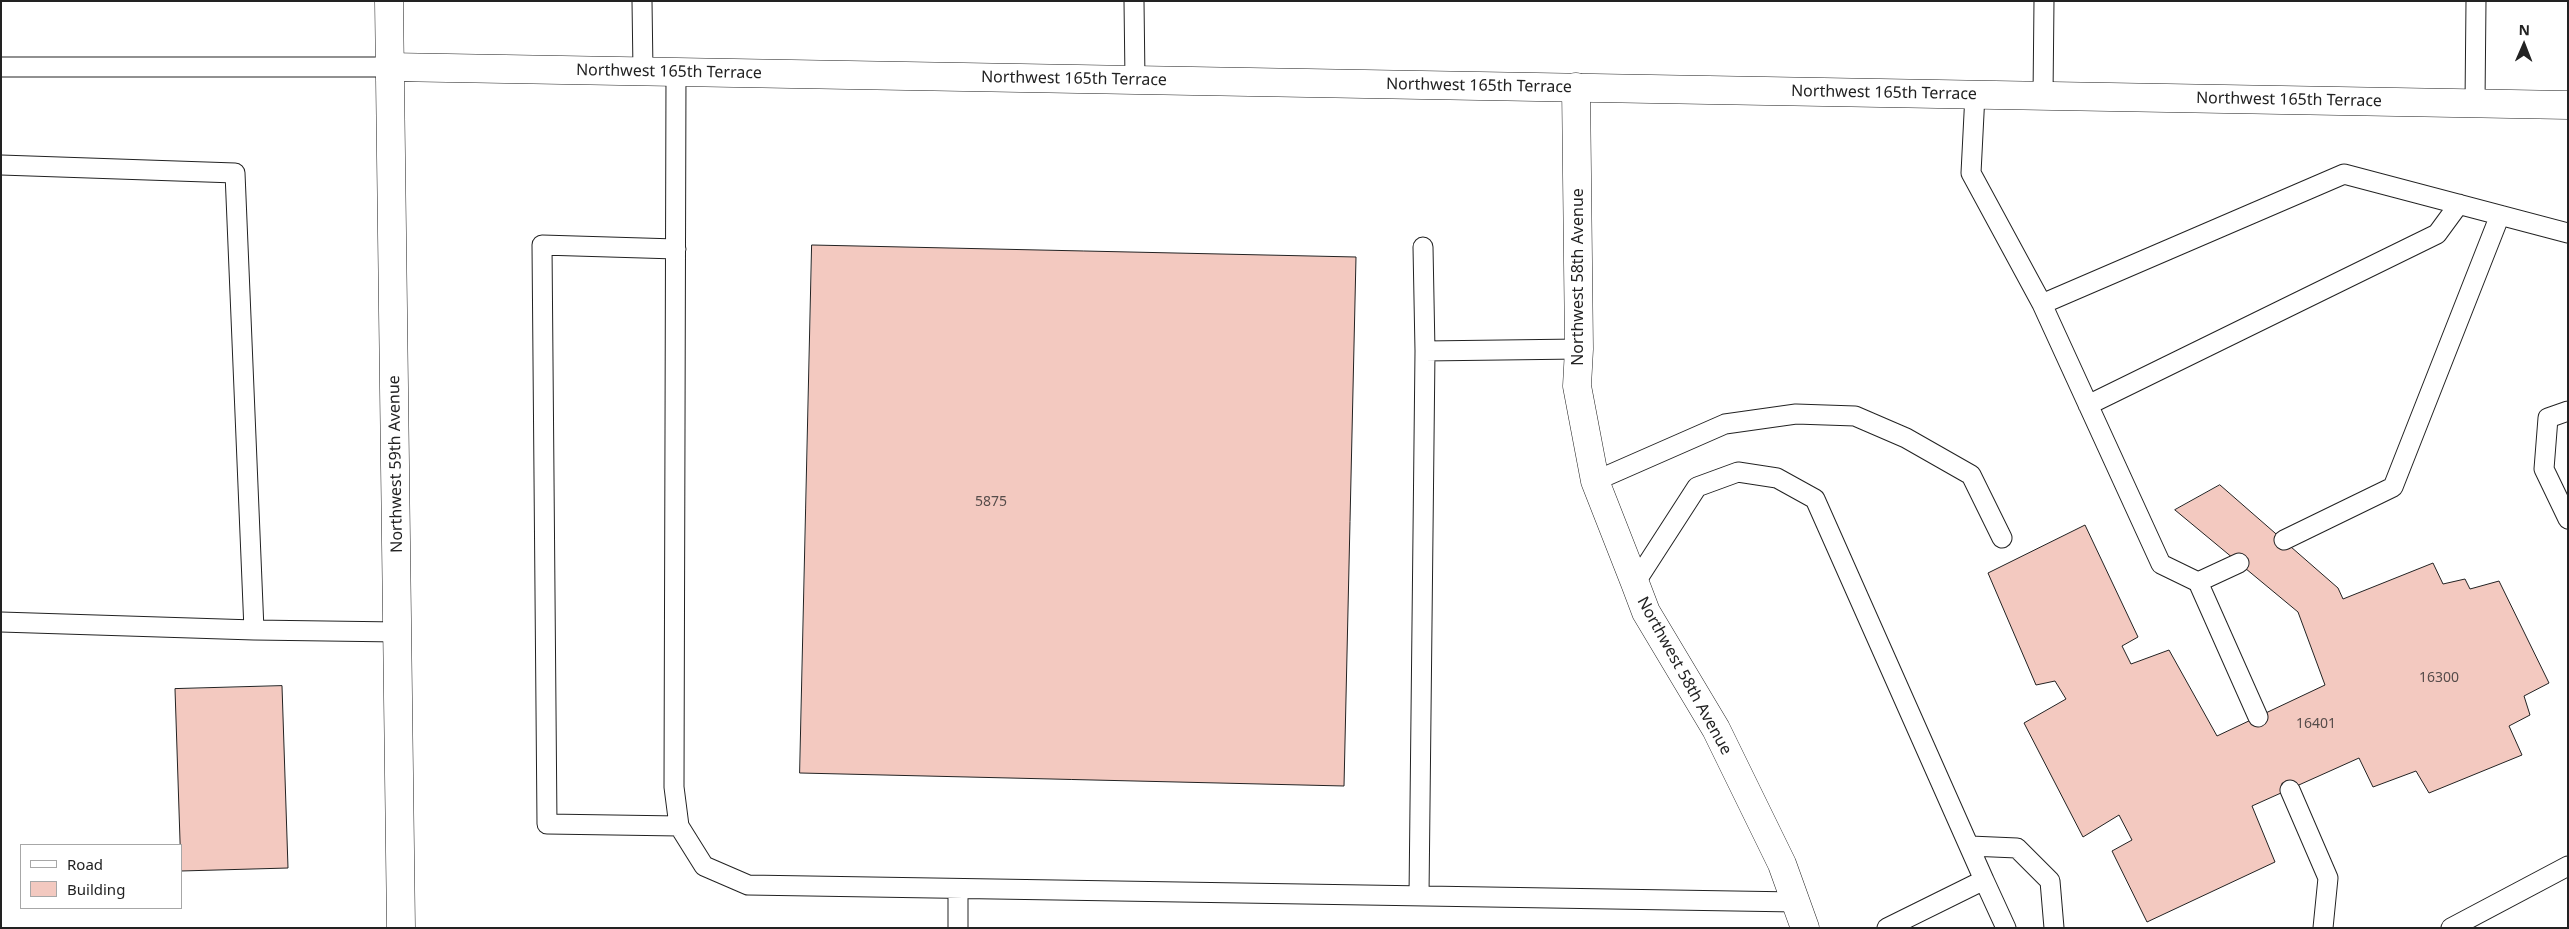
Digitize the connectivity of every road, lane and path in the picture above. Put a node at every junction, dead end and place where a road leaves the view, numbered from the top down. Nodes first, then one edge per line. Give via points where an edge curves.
1 (389, 1) edge
2 (642, 1) edge
3 (1134, 1) edge
4 (2044, 1) edge
5 (2476, 1) edge
6 (1, 67) edge
7 (390, 67) junction
8 (643, 71) junction
9 (676, 72) junction
10 (1135, 80) junction
11 (1576, 87) junction
12 (1975, 94) junction
13 (2043, 96) junction
14 (2475, 103) junction
15 (2568, 105) edge
16 (1, 165) edge
17 (2459, 204) junction
18 (2500, 215) junction
19 (2568, 233) edge
20 (1423, 247) dead end
21 (676, 249) junction
22 (2042, 304) junction
23 (1579, 349) junction
24 (1425, 351) junction
25 (2088, 405) junction
26 (2568, 411) edge
27 (1596, 481) junction
28 (2568, 519) edge
29 (2002, 538) dead end
30 (2284, 540) dead end
31 (2239, 563) dead end
32 (2198, 582) junction
33 (1634, 583) junction
34 (1, 622) edge
35 (254, 630) junction
36 (398, 632) junction
37 (2258, 717) dead end
38 (2290, 790) dead end
39 (679, 826) junction
40 (1970, 846) junction
41 (2568, 866) edge
42 (1984, 880) junction
43 (958, 889) junction
44 (1419, 896) junction
45 (1796, 902) junction
46 (402, 928) edge
47 (958, 928) edge
48 (1805, 928) edge
49 (1887, 928) edge
50 (2006, 928) edge
51 (2054, 928) edge
52 (2323, 928) edge
53 (2452, 928) edge

1 - 7 street, Northwest 59th Avenue
2 - 8 lane
3 - 10 lane
4 - 13 lane
5 - 14 lane
6 - 7 lane
7 - 8 street, Northwest 165th Terrace
7 - 36 street, Northwest 59th Avenue
8 - 9 street, Northwest 165th Terrace
9 - 10 street, Northwest 165th Terrace
9 - 21 lane
10 - 11 street, Northwest 165th Terrace
11 - 12 street, Northwest 165th Terrace
11 - 23 street, Northwest 58th Avenue
12 - 13 street, Northwest 165th Terrace
12 - 22 lane via 1971,173
13 - 14 street, Northwest 165th Terrace
14 - 15 street, Northwest 165th Terrace
16 - 35 lane via 235,173
17 - 18 lane
17 - 22 lane via 2344,174
17 - 25 lane via 2437,234
18 - 19 lane
18 - 30 lane via 2393,487
20 - 24 lane
21 - 39 lane via 674,787
21 - 39 lane via 542,245 547,824
22 - 25 lane
23 - 24 lane
23 - 27 street, Northwest 58th Avenue via 1577,386
24 - 44 lane
25 - 32 lane via 2161,564
26 - 28 lane via 2548,418 2544,469
27 - 29 lane via 1725,424 1796,414 1855,416 1906,438 1971,475
27 - 33 street, Northwest 58th Avenue
31 - 32 lane
32 - 37 lane
33 - 40 lane via 1697,487 1738,472 1778,478 1815,499
33 - 45 street, Northwest 58th Avenue via 1646,612 1716,729 1782,864
34 - 35 lane
35 - 36 lane
36 - 46 street, Northwest 59th Avenue
38 - 52 lane via 2328,878
39 - 43 lane via 704,866 748,885
40 - 42 lane
40 - 51 lane via 2017,848 2050,881
41 - 53 lane
42 - 49 lane
42 - 50 lane
43 - 44 lane
43 - 47 lane
44 - 45 lane
45 - 48 street, Northwest 58th Avenue

